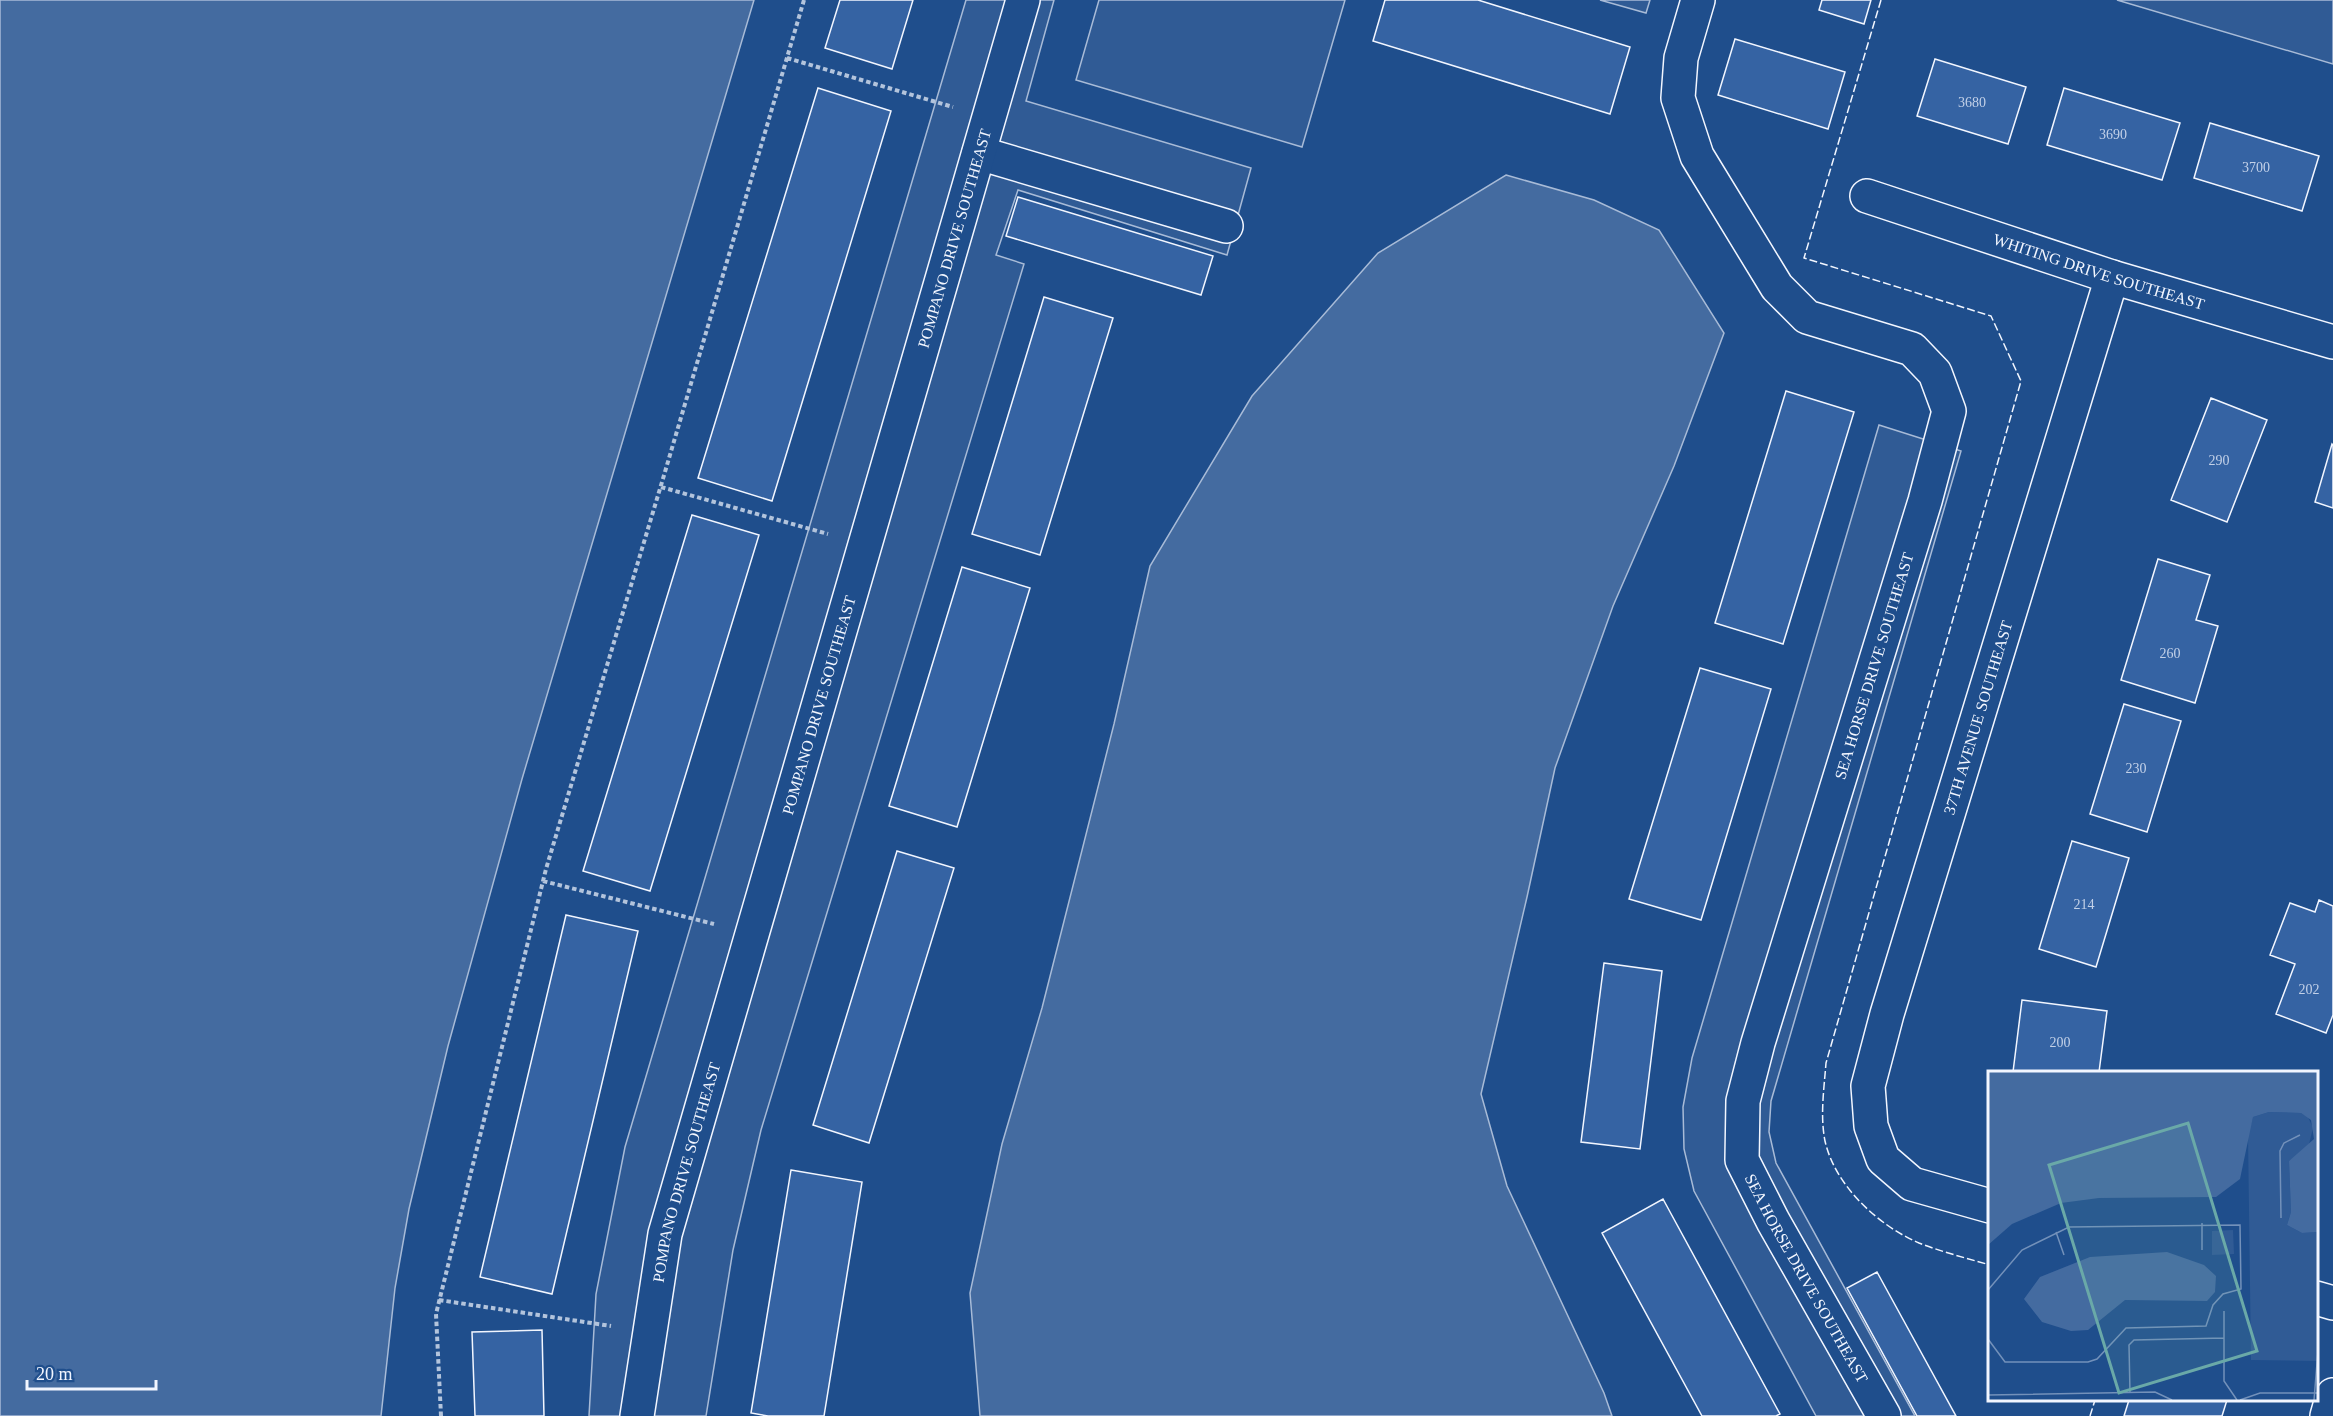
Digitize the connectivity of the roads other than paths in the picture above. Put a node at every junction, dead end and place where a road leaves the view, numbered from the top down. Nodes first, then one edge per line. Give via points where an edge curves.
1 (1023, 0) edge
2 (1698, 0) edge
3 (979, 153) junction
4 (1867, 196) dead end
5 (1226, 226) dead end
6 (2112, 277) junction
7 (2333, 342) edge
8 (1988, 1206) edge
9 (2318, 1299) edge
10 (2333, 1303) edge
11 (2333, 1395) edge
12 (637, 1416) edge
13 (1884, 1416) edge
14 (2327, 1416) edge

1 - 3 street, POMPANO DRIVE SOUTHEAST
2 - 13 street, SEA HORSE DRIVE SOUTHEAST via 1680,58 1678,98 1697,156 1777,288 1807,317 1912,349 1935,373 1949,411 1743,1101 1742,1160
3 - 5 street
3 - 12 street, POMPANO DRIVE SOUTHEAST via 666,1234
4 - 6 street, WHITING DRIVE SOUTHEAST
6 - 7 street, WHITING DRIVE SOUTHEAST
6 - 8 street, 37TH AVENUE SOUTHEAST via 1868,1086 1871,1126 1883,1159 1912,1184
9 - 10 street
11 - 14 street

